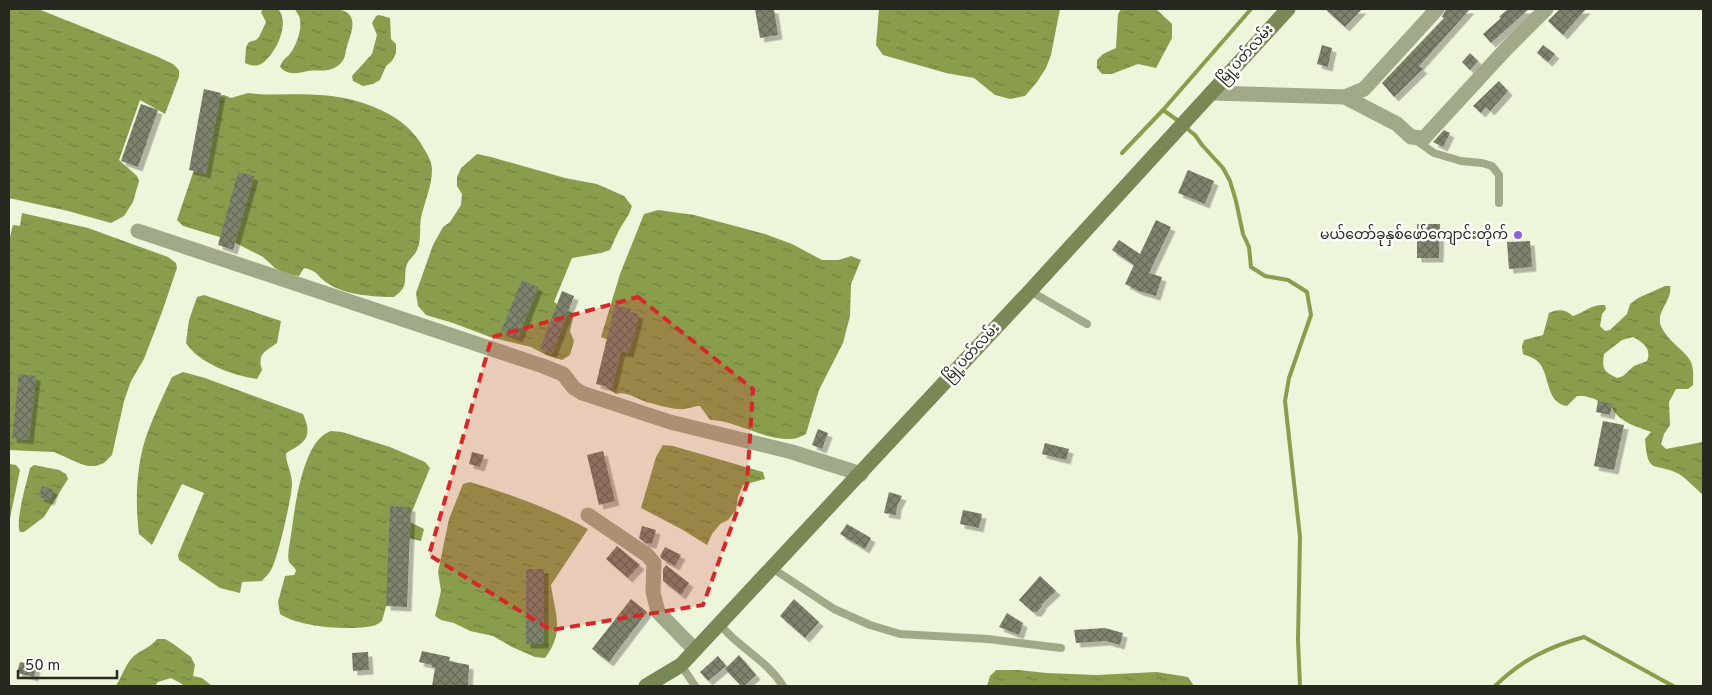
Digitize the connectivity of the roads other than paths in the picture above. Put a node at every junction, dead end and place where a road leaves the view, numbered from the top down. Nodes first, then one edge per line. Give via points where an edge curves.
1 (1288, 9) edge
2 (1438, 9) edge
3 (1546, 9) edge
4 (1211, 94) junction
5 (1345, 97) junction
6 (1411, 137) junction
7 (1499, 203) dead end
8 (138, 231) dead end
9 (1030, 291) junction
10 (1087, 324) dead end
11 (861, 474) junction
12 (588, 515) dead end
13 (772, 568) junction
14 (719, 624) junction
15 (1061, 648) dead end
16 (695, 650) junction
17 (681, 665) junction
18 (646, 686) edge
19 (695, 686) edge
20 (783, 686) edge

1 - 4 main road, မြို့ပတ်လမ်း
2 - 5 street via 1364,89
3 - 6 street via 1424,138
4 - 5 street
4 - 9 main road, မြို့ပတ်လမ်း
5 - 6 street via 1397,124
6 - 7 lane via 1434,153 1492,166 1498,175
8 - 11 street via 544,366 563,374 582,393 670,422 792,452
9 - 10 lane
9 - 11 main road, မြို့ပတ်လမ်း
11 - 13 main road, မြို့ပတ်လမ်း
12 - 16 street via 654,563 653,592 658,612
13 - 14 main road, မြို့ပတ်လမ်း
13 - 15 lane via 834,609 900,634 978,638
14 - 16 main road, မြို့ပတ်လမ်း
14 - 20 lane via 777,676
16 - 17 main road, မြို့ပတ်လမ်း
17 - 18 main road, မြို့ပတ်လမ်း
17 - 19 lane

